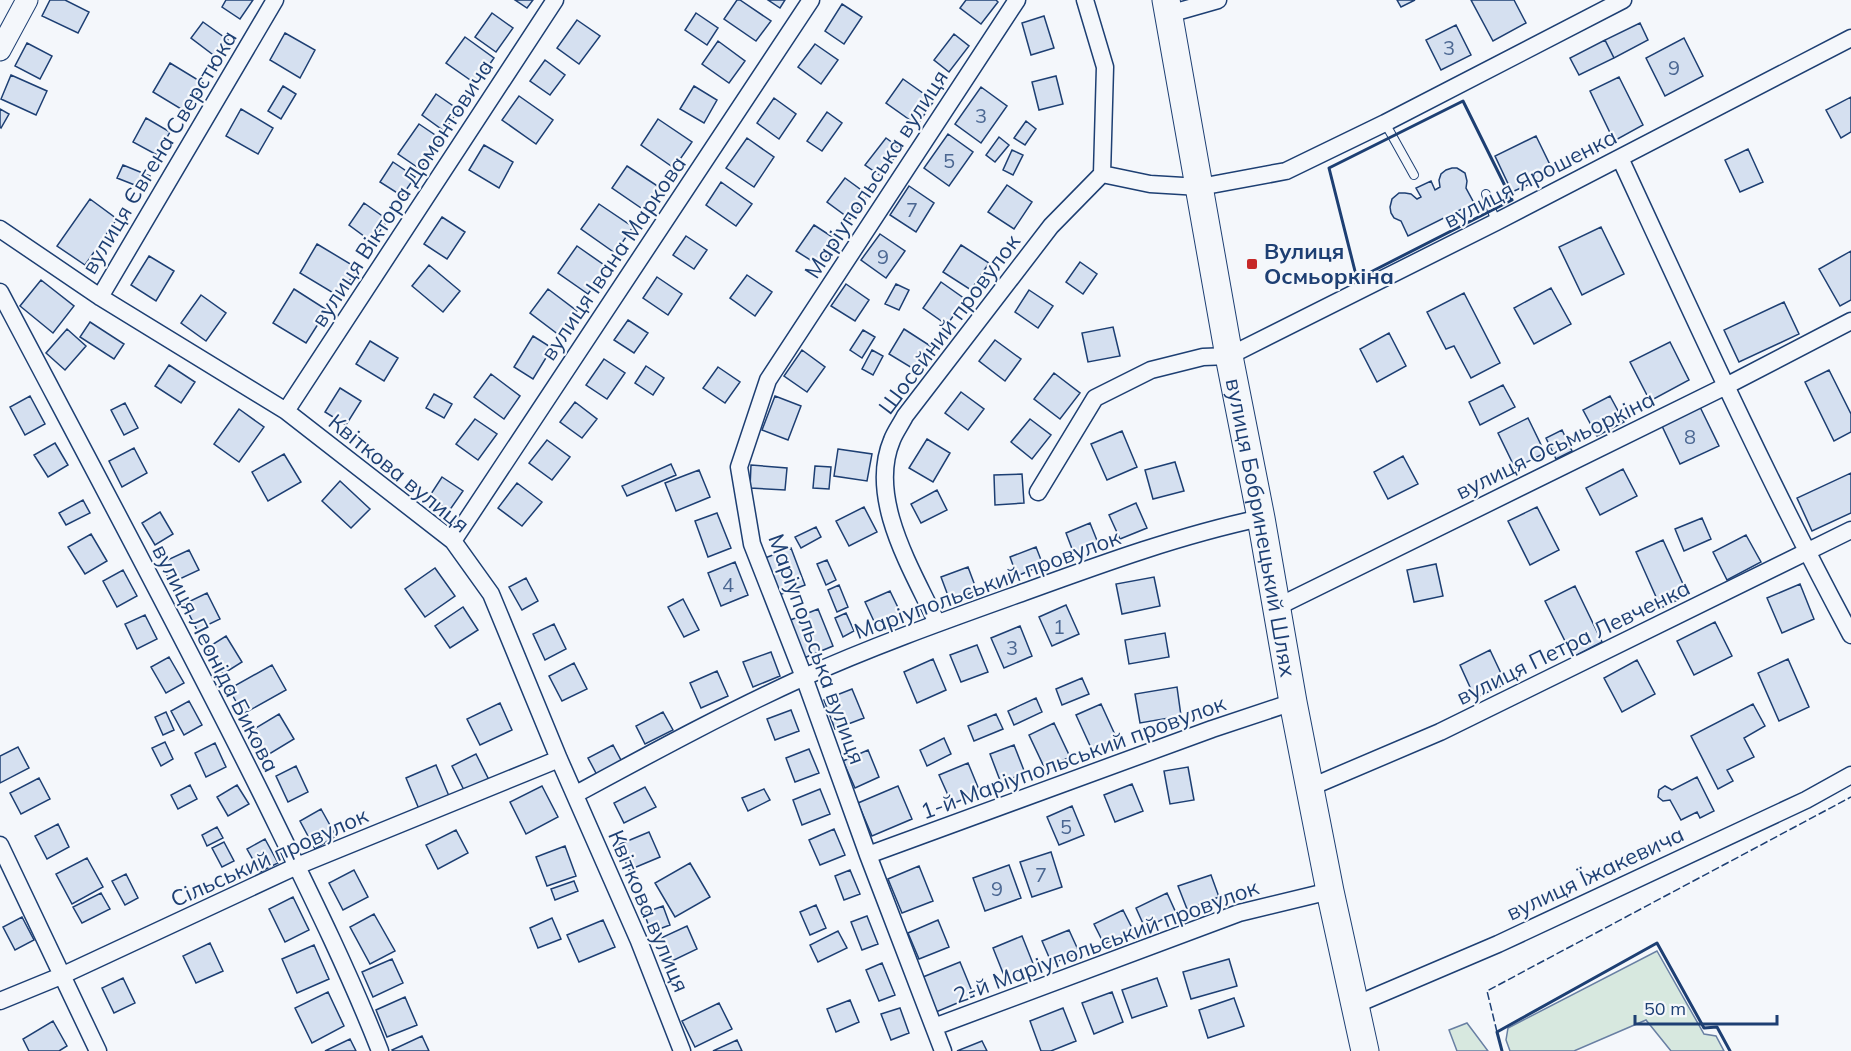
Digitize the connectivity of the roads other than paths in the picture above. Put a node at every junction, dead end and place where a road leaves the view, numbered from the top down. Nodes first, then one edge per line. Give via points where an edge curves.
1 (27, 0) edge
2 (274, 0) edge
3 (555, 0) edge
4 (811, 0) edge
5 (1017, 0) edge
6 (1085, 0) edge
7 (1218, 0) edge
8 (1623, 0) edge
9 (1167, 7) edge
10 (1851, 38) edge
11 (0, 50) edge
12 (1385, 123) junction
13 (1620, 158) junction
14 (1102, 174) junction
15 (1414, 175) dead end
16 (1200, 187) junction
17 (1486, 194) dead end
18 (1496, 222) junction
19 (0, 229) edge
20 (0, 292) edge
21 (100, 297) junction
22 (1851, 321) edge
23 (1229, 356) junction
24 (1726, 386) junction
25 (286, 411) junction
26 (1038, 492) dead end
27 (1261, 518) junction
28 (1851, 530) edge
29 (453, 541) junction
30 (1807, 552) junction
31 (1277, 607) junction
32 (937, 623) junction
33 (1851, 634) edge
34 (804, 677) junction
35 (1293, 702) junction
36 (559, 759) junction
37 (1851, 774) edge
38 (1311, 787) junction
39 (576, 794) junction
40 (0, 845) edge
41 (868, 855) junction
42 (297, 866) junction
43 (1330, 891) junction
44 (61, 976) junction
45 (0, 1001) edge
46 (1355, 1005) junction
47 (934, 1027) junction
48 (98, 1051) edge
49 (380, 1051) edge
50 (682, 1051) edge
51 (943, 1051) edge
52 (1365, 1051) edge

1 - 11 street
2 - 21 street, вулиця Євгена Сверстюка
3 - 25 street, вулиця Віктора Домонтовича
4 - 29 street, вулиця Івана Маркова
5 - 34 street, Маріупольська вулиця via 768,380 739,467 753,544
6 - 14 street via 1105,67
7 - 9 street
8 - 12 street
9 - 16 main road, вулиця Бобринецький Шлях
10 - 13 street, вулиця Ярошенка
12 - 15 lane
12 - 16 street via 1286,171
13 - 18 street, вулиця Ярошенка
13 - 24 street
14 - 16 street via 1150,184
14 - 32 street, Шосейний провулок via 1050,226 905,416 891,441 885,483 888,506 895,531
16 - 23 main road, вулиця Бобринецький Шлях
17 - 18 lane
18 - 23 street, вулиця Ярошенка
19 - 21 street, Квіткова вулиця
20 - 42 street, вулиця Леоніда Бикова via 222,714
21 - 25 street, Квіткова вулиця
22 - 24 street, вулиця Осьмьоркіна
23 - 26 street via 1203,357 1151,369 1095,398
23 - 27 main road, вулиця Бобринецький Шлях
24 - 30 street
24 - 31 street, вулиця Осьмьоркіна
25 - 29 street, Квіткова вулиця
27 - 31 main road, вулиця Бобринецький Шлях
27 - 32 street, Маріупольський провулок via 1186,535
28 - 30 street, вулиця Петра Левченка
29 - 36 street, Квіткова вулиця via 491,594
30 - 33 street
30 - 38 street, вулиця Петра Левченка via 1440,732
31 - 35 main road, вулиця Бобринецький Шлях
32 - 34 street, Маріупольський провулок
34 - 39 street, Маріупольський провулок via 706,723
34 - 41 street, Маріупольська вулиця
35 - 38 main road, вулиця Бобринецький Шлях
35 - 41 street, 1-й Маріупольський провулок
36 - 39 street, Квіткова вулиця
36 - 42 street, Сільський провулок
37 - 46 street, вулиця Їжакевича via 1806,800 1498,944
38 - 43 main road, вулиця Бобринецький Шлях
39 - 50 street, Квіткова вулиця
40 - 44 street
41 - 47 street, Маріупольська вулиця
42 - 44 street, Сільський провулок
42 - 49 street, вулиця Леоніда Бикова
43 - 46 main road, вулиця Бобринецький Шлях
43 - 47 street, 2-й Маріупольський провулок via 1239,913
44 - 45 street, Сільський провулок
44 - 48 street
46 - 52 main road, вулиця Бобринецький Шлях
47 - 51 street, Маріупольська вулиця

